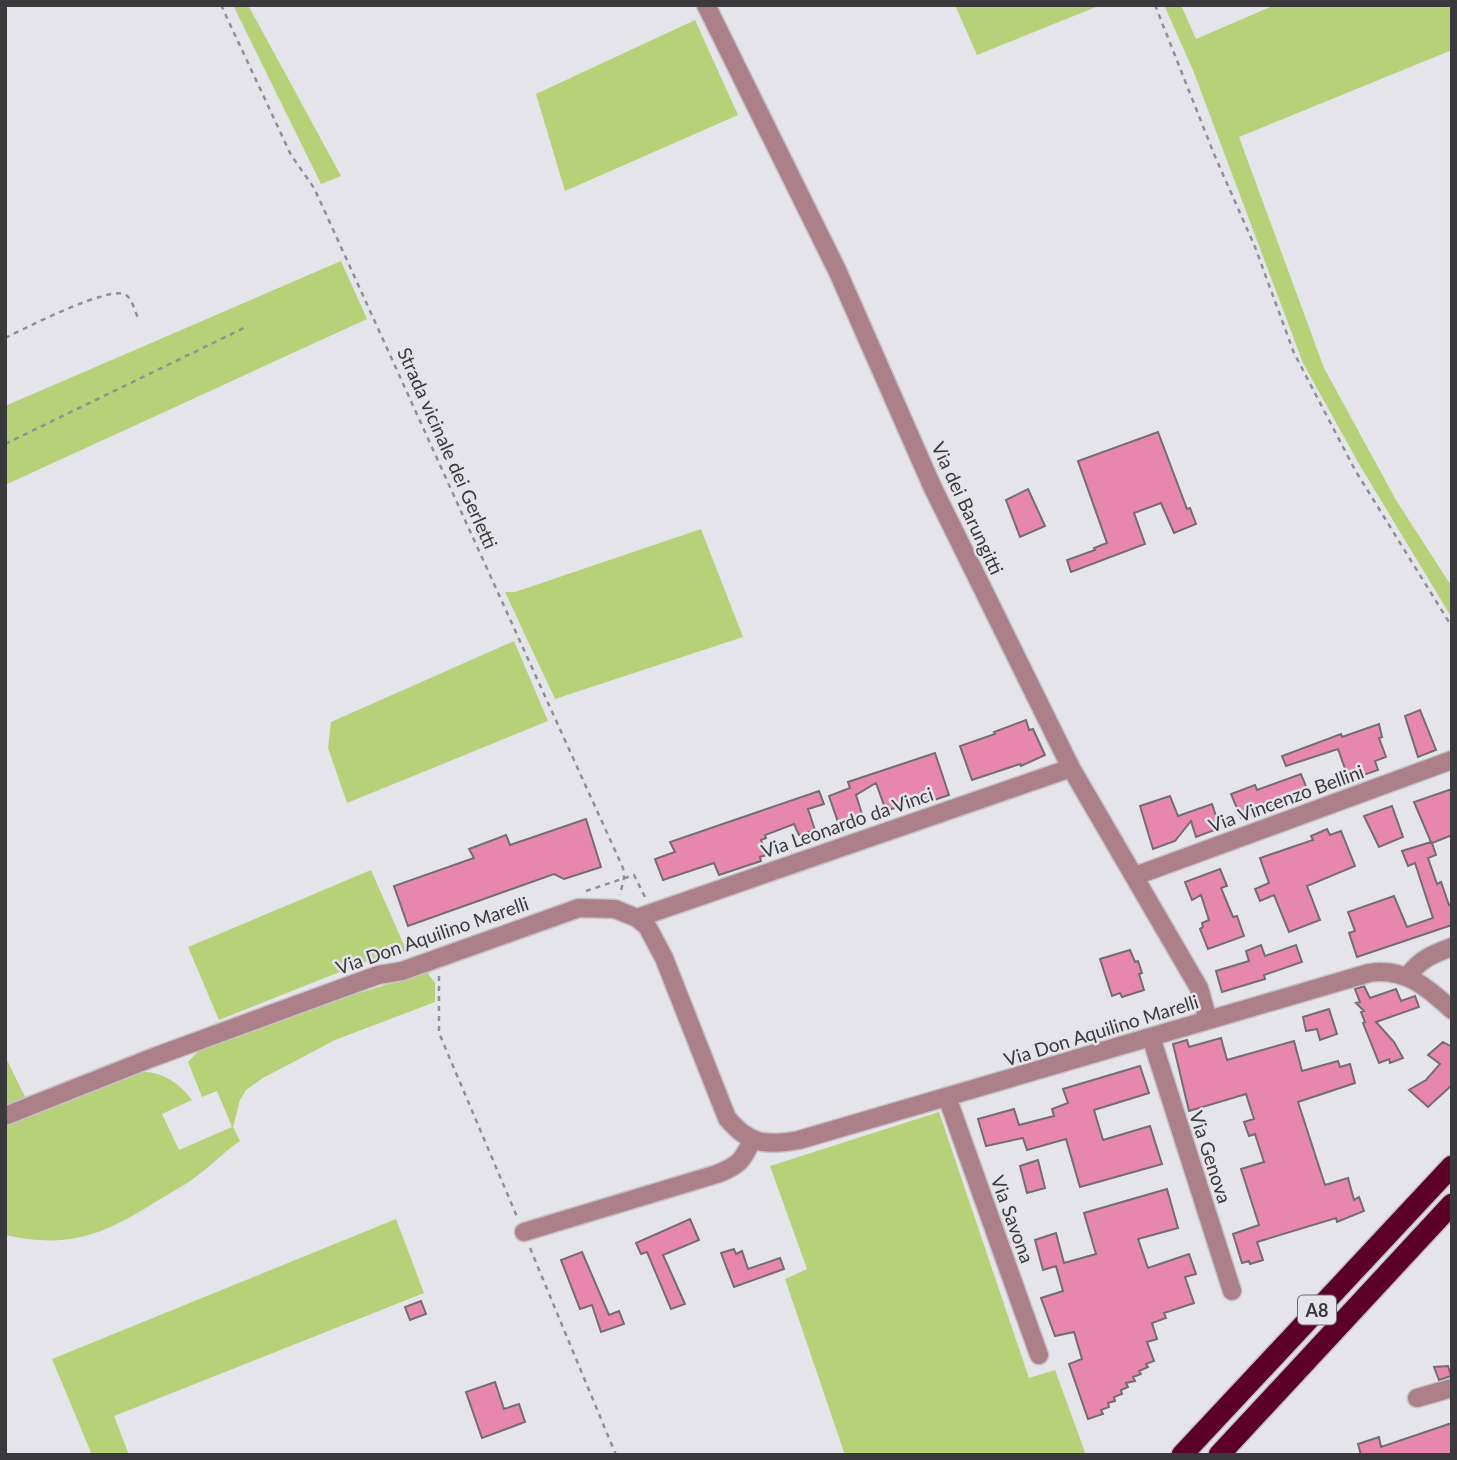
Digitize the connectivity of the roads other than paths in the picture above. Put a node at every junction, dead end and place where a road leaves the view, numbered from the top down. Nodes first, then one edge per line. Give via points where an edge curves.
1 (706, 5) edge
2 (1452, 760) edge
3 (1071, 768) junction
4 (1135, 876) junction
5 (637, 918) junction
6 (1452, 947) edge
7 (1408, 976) junction
8 (1452, 1010) edge
9 (1208, 1020) junction
10 (1151, 1037) junction
11 (947, 1097) junction
12 (5, 1116) edge
13 (753, 1139) junction
14 (1452, 1166) edge
15 (1452, 1204) edge
16 (524, 1232) road end
17 (1232, 1291) dead end
18 (1039, 1355) dead end
19 (1452, 1388) edge
20 (1417, 1398) dead end
21 (1182, 1455) edge
22 (1219, 1455) edge

1 - 3 street, Via dei Barungitti via 837,270 932,486
2 - 4 street, Via Vincenzo Bellini
3 - 4 street, Via dei Barungitti
3 - 5 street, Via Leonardo da Vinci
4 - 9 street, Via dei Barungitti via 1199,988
5 - 12 street, Via Don Aquilino Marelli via 615,909 565,911 229,1029
5 - 13 street via 647,926 664,958 727,1118
6 - 7 street via 1417,963
7 - 8 street, Via Don Aquilino Marelli
7 - 9 street, Via Don Aquilino Marelli via 1368,973
9 - 10 street, Via Don Aquilino Marelli
10 - 11 street, Via Don Aquilino Marelli
10 - 17 street, Via Genova
11 - 13 street, Via Don Aquilino Marelli via 799,1140 777,1144
11 - 18 street, Via Savona
13 - 16 street via 743,1160 718,1174
14 - 21 highway, A8
15 - 22 highway, A8
19 - 20 street

